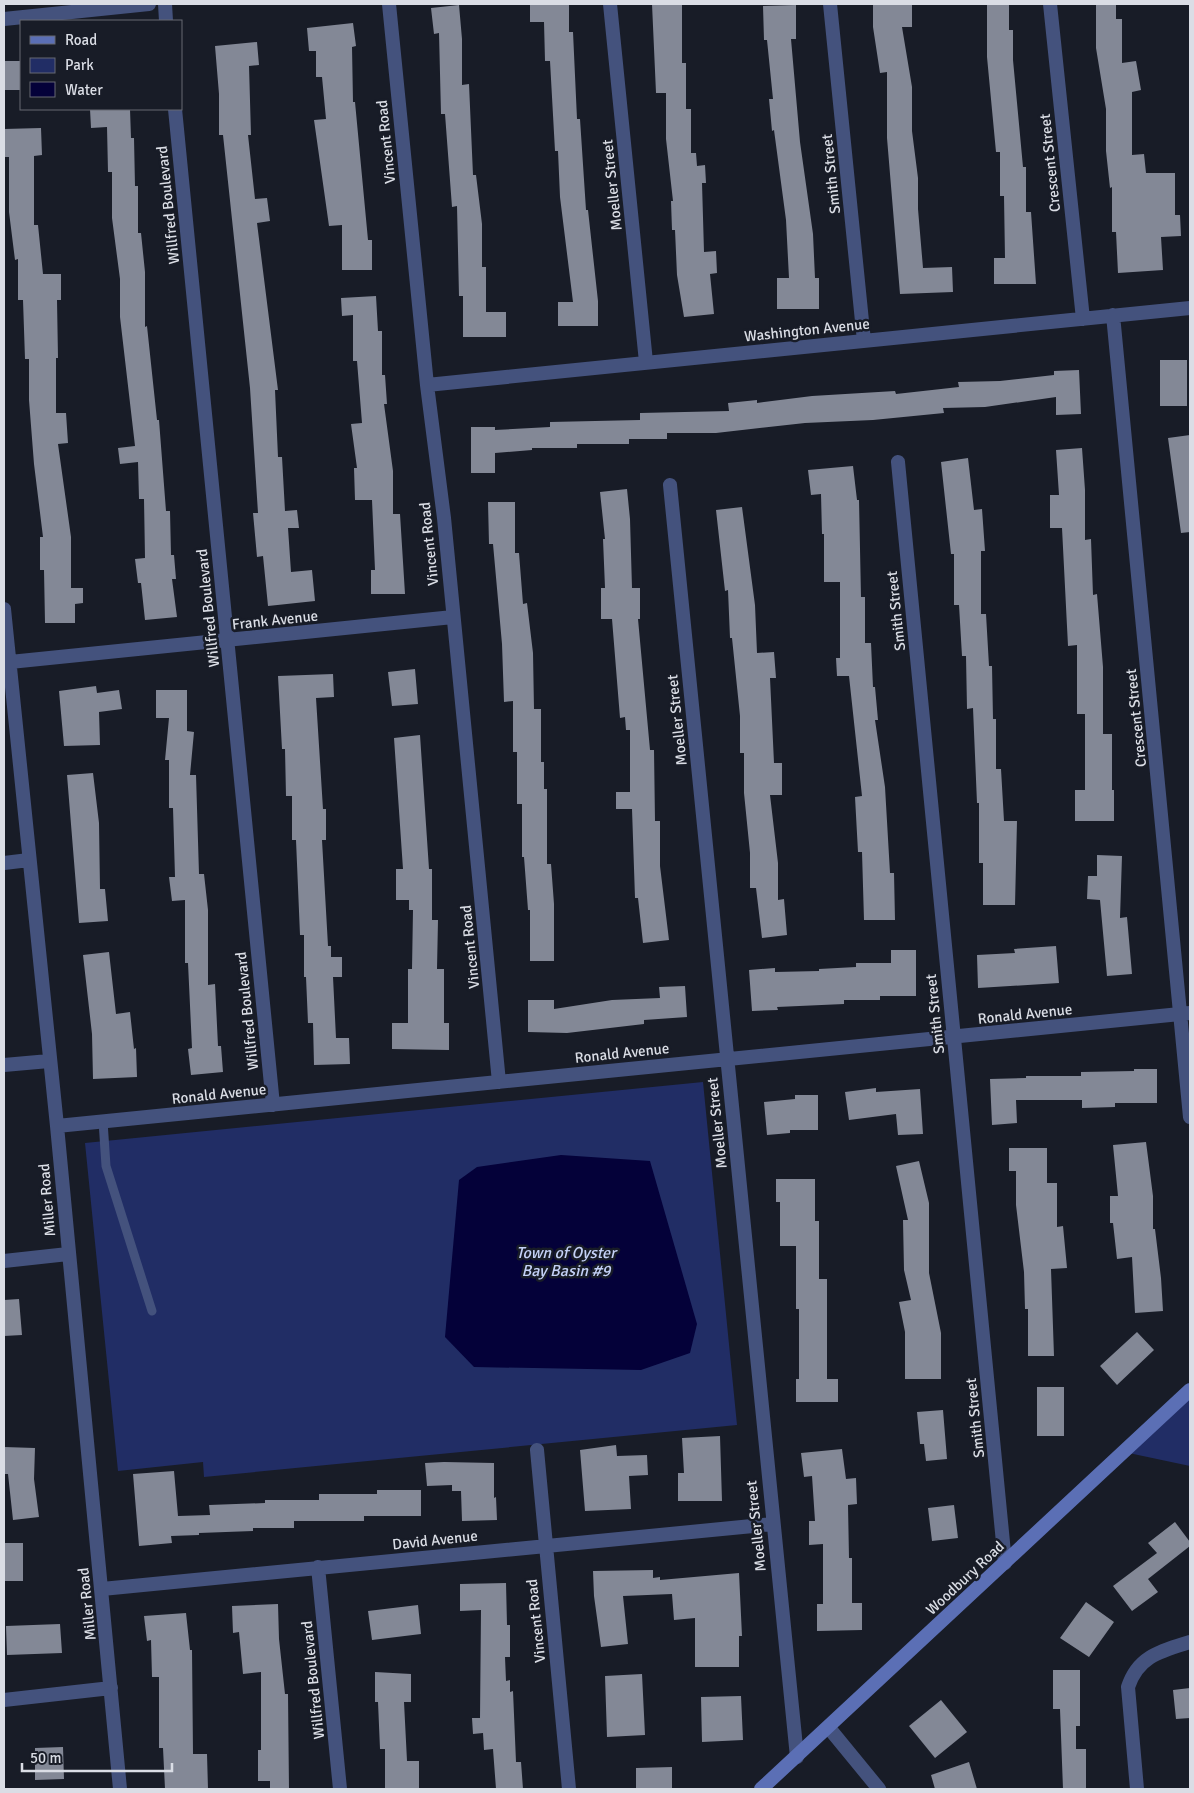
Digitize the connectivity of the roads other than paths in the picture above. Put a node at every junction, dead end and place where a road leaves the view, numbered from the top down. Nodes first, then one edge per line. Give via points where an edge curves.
1 (149, 4) edge
2 (165, 4) edge
3 (388, 4) edge
4 (610, 4) edge
5 (830, 4) edge
6 (1050, 4) edge
7 (4, 19) edge
8 (166, 20) edge
9 (175, 110) edge
10 (1190, 308) edge
11 (1113, 316) junction
12 (1083, 319) junction
13 (864, 341) junction
14 (646, 362) junction
15 (427, 385) junction
16 (898, 462) dead end
17 (670, 485) dead end
18 (4, 611) edge
19 (453, 618) junction
20 (227, 641) junction
21 (10, 662) junction
22 (29, 860) junction
23 (4, 863) edge
24 (1186, 1014) edge
25 (954, 1037) junction
26 (726, 1059) junction
27 (49, 1061) junction
28 (4, 1065) edge
29 (499, 1082) junction
30 (273, 1105) junction
31 (1190, 1117) edge
32 (102, 1121) junction
33 (57, 1126) junction
34 (68, 1254) junction
35 (4, 1261) edge
36 (152, 1311) dead end
37 (1190, 1390) edge
38 (537, 1450) dead end
39 (772, 1524) junction
40 (545, 1545) junction
41 (1005, 1563) junction
42 (318, 1567) junction
43 (102, 1589) junction
44 (1190, 1642) edge
45 (111, 1688) junction
46 (4, 1700) edge
47 (829, 1728) junction
48 (797, 1757) junction
49 (120, 1789) edge
50 (340, 1789) edge
51 (569, 1789) edge
52 (761, 1789) edge
53 (879, 1789) edge
54 (1137, 1789) edge

1 - 7 street
2 - 8 street
3 - 15 street, Vincent Road
4 - 14 street, Moeller Street
5 - 13 street, Smith Street
6 - 12 street, Crescent Street
9 - 20 street, Willfred Boulevard
10 - 11 street, Washington Avenue
11 - 12 street, Washington Avenue
11 - 24 street, Crescent Street
12 - 13 street, Washington Avenue
13 - 14 street, Washington Avenue
14 - 15 street, Washington Avenue
15 - 19 street, Vincent Road
16 - 25 street, Smith Street
17 - 26 street, Moeller Street
18 - 21 street, Miller Road
19 - 20 street, Frank Avenue
19 - 29 street, Vincent Road
20 - 21 street, Frank Avenue
20 - 30 street, Willfred Boulevard
21 - 22 street, Miller Road
22 - 23 street
22 - 27 street, Miller Road
24 - 25 street, Ronald Avenue
24 - 31 street, Crescent Street
25 - 26 street, Ronald Avenue
25 - 41 street, Smith Street
26 - 29 street, Ronald Avenue
26 - 39 street, Moeller Street
27 - 28 street
27 - 33 street, Miller Road
29 - 30 street, Ronald Avenue
30 - 32 street, Ronald Avenue
32 - 33 street, Ronald Avenue
32 - 36 lane via 106,1166
33 - 34 street, Miller Road
34 - 35 street
34 - 43 street, Miller Road
37 - 41 main road, Woodbury Road
38 - 40 street, Vincent Road
39 - 40 street, David Avenue
39 - 48 street, Moeller Street
40 - 42 street, David Avenue
40 - 51 street, Vincent Road
41 - 47 main road, Woodbury Road
42 - 43 street, David Avenue
42 - 50 street, Willfred Boulevard
43 - 45 street, Miller Road
44 - 54 street via 1141,1662 1133,1672 1128,1687
45 - 46 street
45 - 49 street, Miller Road
47 - 48 main road, Woodbury Road
47 - 53 street
48 - 52 main road, Woodbury Road

